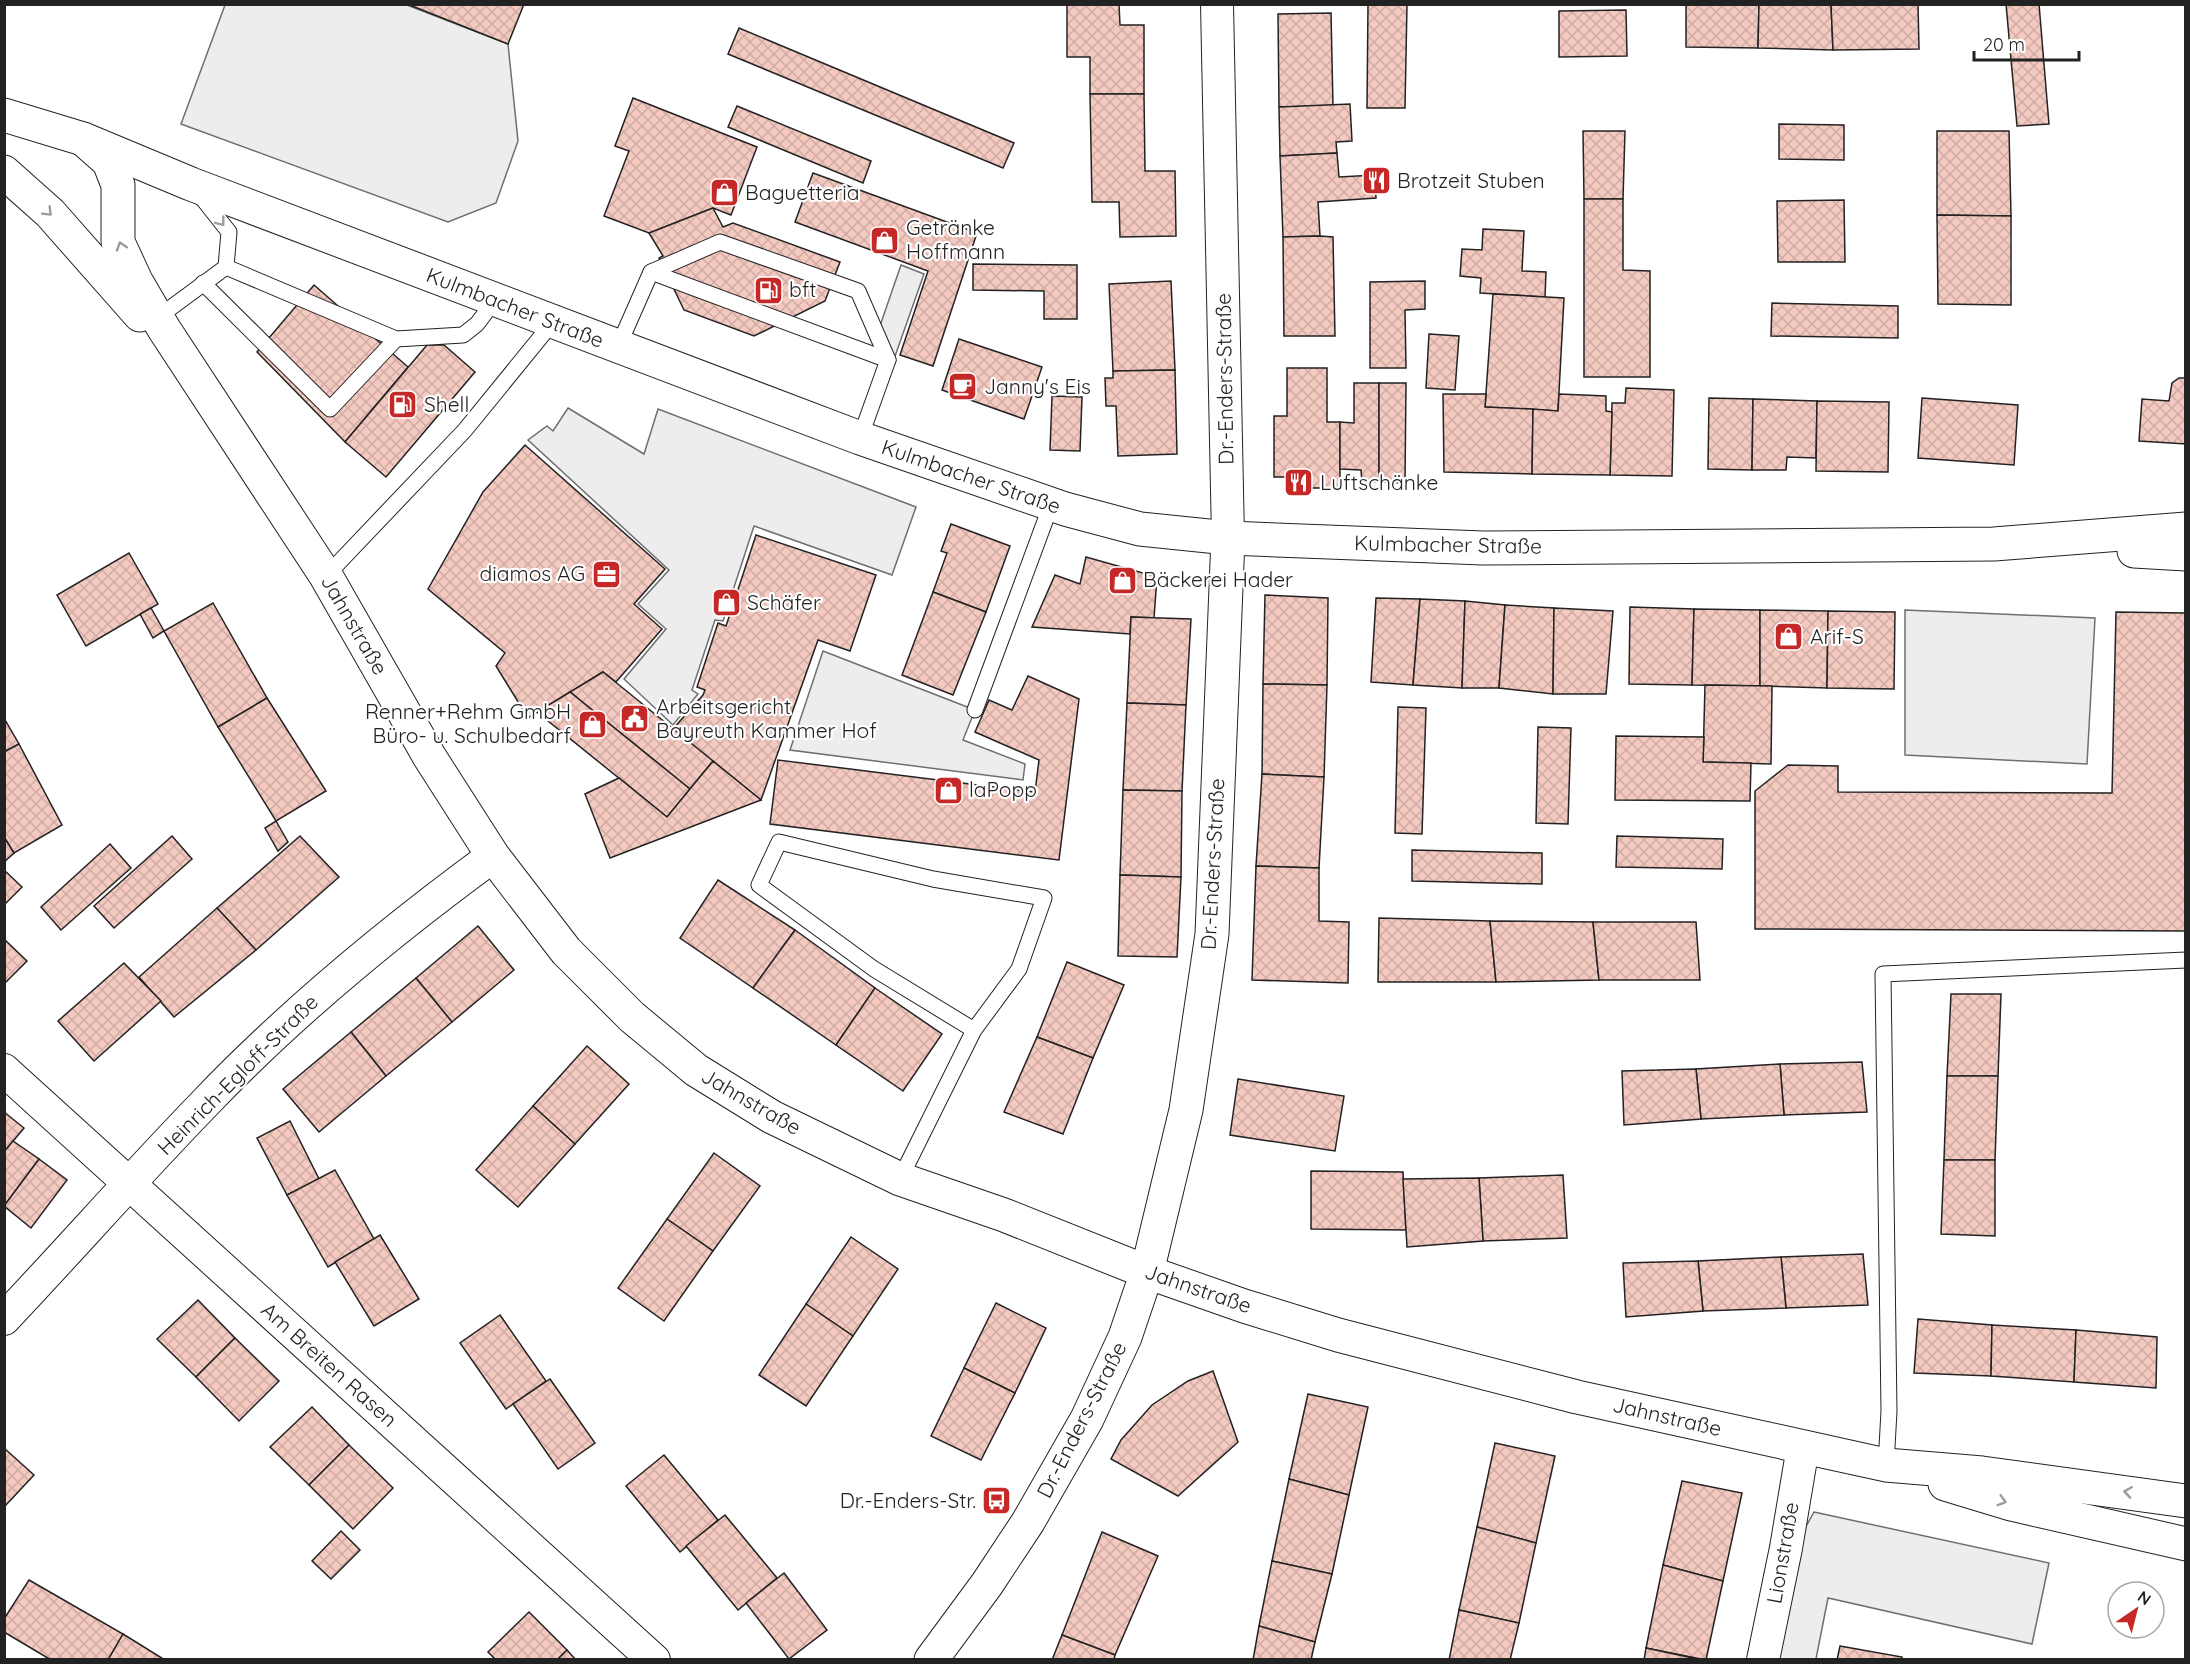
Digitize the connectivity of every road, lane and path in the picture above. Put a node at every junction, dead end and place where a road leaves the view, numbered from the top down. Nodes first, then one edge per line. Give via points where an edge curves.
1 (1217, 4) edge
2 (4, 115) edge
3 (83, 139) junction
4 (4, 172) edge
5 (191, 184) junction
6 (226, 267) junction
7 (651, 272) junction
8 (203, 283) junction
9 (495, 300) junction
10 (158, 318) junction
11 (553, 322) junction
12 (396, 339) junction
13 (618, 347) junction
14 (888, 360) junction
15 (860, 438) junction
16 (237, 439) junction
17 (1051, 505) junction
18 (2186, 529) edge
19 (1228, 538) junction
20 (1994, 544) junction
21 (2186, 554) edge
22 (326, 576) junction
23 (975, 710) dead end
24 (493, 856) junction
25 (2186, 960) edge
26 (974, 1030) junction
27 (4, 1070) edge
28 (900, 1179) junction
29 (130, 1185) junction
30 (1147, 1272) junction
31 (4, 1319) edge
32 (1803, 1447) junction
33 (1886, 1465) junction
34 (2186, 1501) edge
35 (2186, 1544) edge
36 (654, 1659) edge
37 (931, 1659) edge
38 (1763, 1659) edge

1 - 19 street, Dr.-Enders-Straße
2 - 3 main road, Kulmbacher Straße
3 - 5 main road, Kulmbacher Straße
10 -> 3 main road, Jahnstraße via 135,281 118,242 118,185 109,162
4 -> 16 main road via 50,213 122,294
5 -> 6 lane via 229,232
5 - 9 main road, Kulmbacher Straße
6 - 8 lane
6 - 12 lane
7 - 13 lane
7 - 14 lane
7 - 14 lane via 720,242 858,291
8 - 10 lane
8 - 12 lane via 330,409
9 - 11 main road, Kulmbacher Straße
9 - 12 lane via 477,324 462,335
10 - 16 main road, Jahnstraße
11 - 13 main road, Kulmbacher Straße
11 - 22 lane via 473,421
13 - 15 main road, Kulmbacher Straße
14 - 15 lane
15 - 17 main road, Kulmbacher Straße
16 - 22 main road, Jahnstraße
17 - 19 main road, Kulmbacher Straße via 1140,529
17 - 23 lane
18 - 20 main road, Kulmbacher Straße
19 - 20 main road, Kulmbacher Straße via 1483,548
19 - 30 main road, Dr.-Enders-Straße via 1212,933 1186,1110
20 - 21 main road, Kulmbacher Straße
22 - 24 main road, Jahnstraße via 429,756
24 - 28 main road, Jahnstraße via 566,951 632,1017 696,1070 772,1117
24 - 29 street, Heinrich-Egloff-Straße via 330,984 206,1101
25 - 33 lane via 1883,974 1889,1411
26 - 26 lane via 1019,969 1044,898 933,879 778,842 759,885 874,969
26 - 28 lane
27 - 29 street, Am Breiten Rasen
28 - 30 main road, Jahnstraße
29 - 31 street, Heinrich-Egloff-Straße
29 - 36 street, Am Breiten Rasen
30 - 32 main road, Jahnstraße via 1338,1335 1577,1397
30 - 37 main road, Dr.-Enders-Straße via 1125,1337 1082,1428 1028,1522
32 - 33 main road, Jahnstraße
32 - 38 street, Lionstraße
34 -> 33 main road, Jahnstraße
33 -> 35 main road, Jahnstraße via 2011,1504

